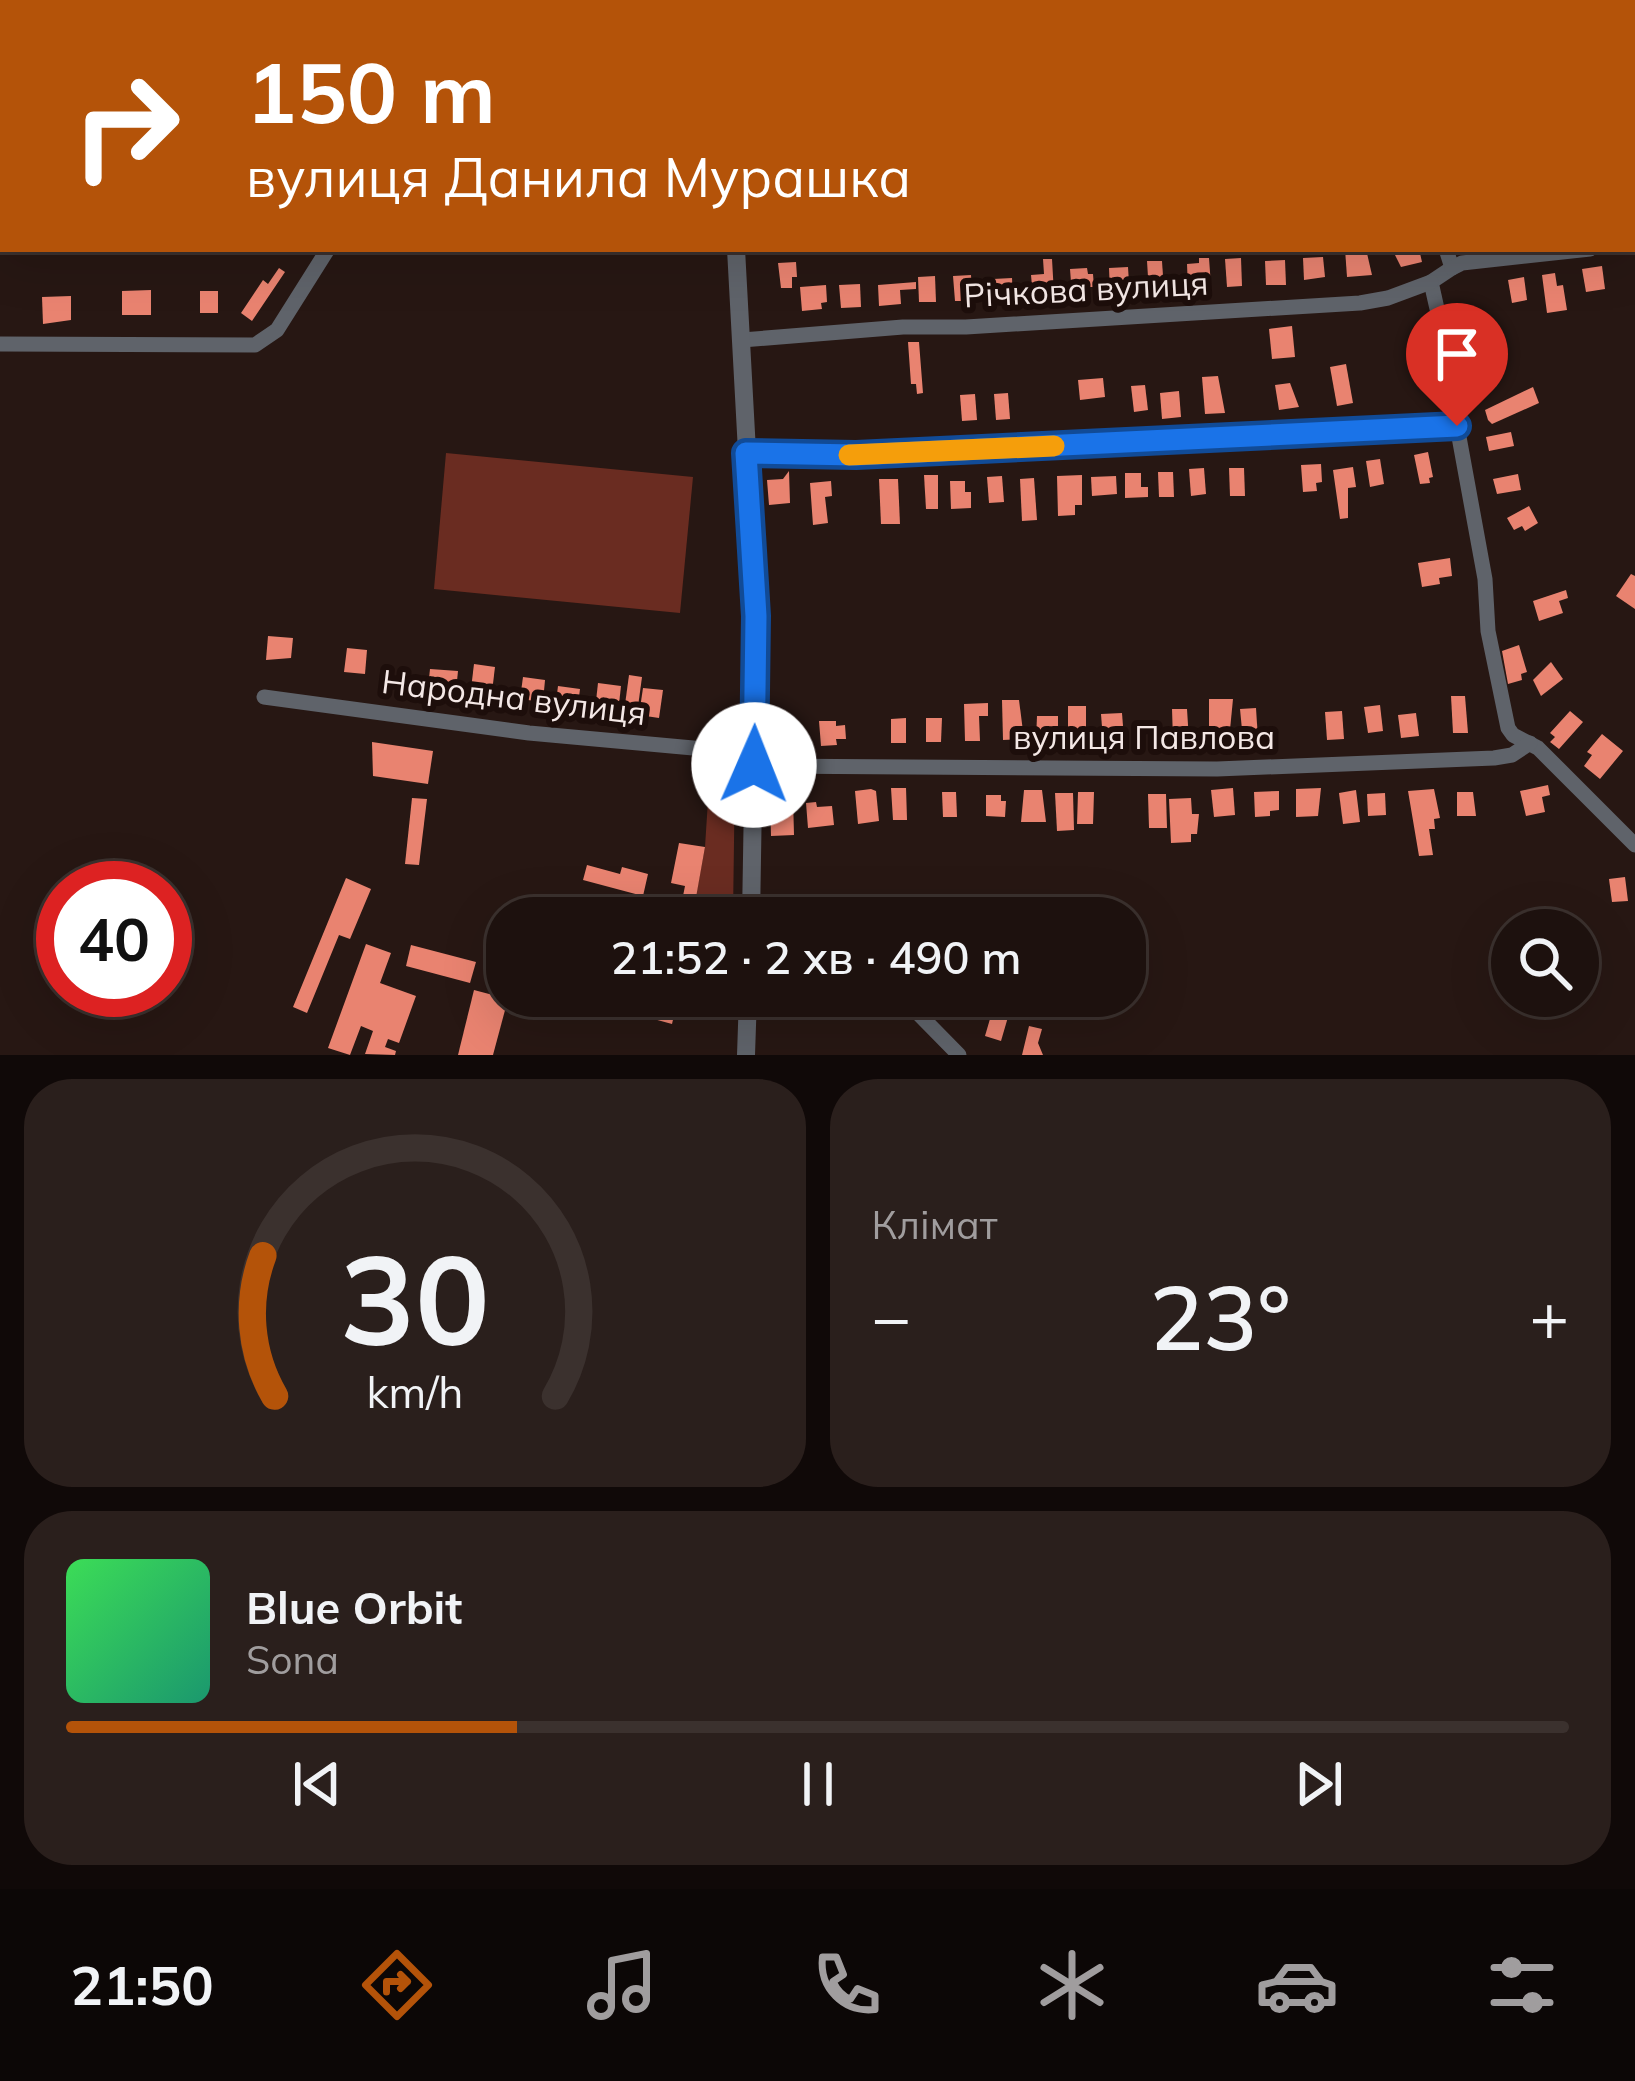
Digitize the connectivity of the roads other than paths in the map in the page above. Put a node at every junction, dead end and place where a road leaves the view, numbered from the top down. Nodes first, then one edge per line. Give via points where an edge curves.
1 (326, 252) edge
2 (736, 252) edge
3 (1447, 252) edge
4 (1563, 252) edge
5 (1452, 268) junction
6 (1431, 282) junction
7 (742, 340) junction
8 (0, 344) edge
9 (1457, 426) junction
10 (746, 453) junction
11 (264, 697) dead end
12 (1530, 742) junction
13 (754, 765) junction
14 (1635, 845) edge
15 (751, 897) edge
16 (747, 1017) edge
17 (922, 1017) edge
18 (746, 1055) edge
19 (959, 1055) edge

1 - 8 street via 277,330 255,345
2 - 7 street
3 - 5 street
4 - 5 street
5 - 6 street, Річкова вулиця
6 - 7 street, Річкова вулиця via 1388,298 1329,305
6 - 9 street
7 - 10 street
9 - 10 street via 856,455
9 - 12 street via 1499,693 1508,728
10 - 13 street
11 - 13 street, Народна вулиця via 715,750
12 - 13 street, вулиця Павлова via 1494,758 1216,770
12 - 14 street
13 - 15 street
16 - 18 street
17 - 19 street

